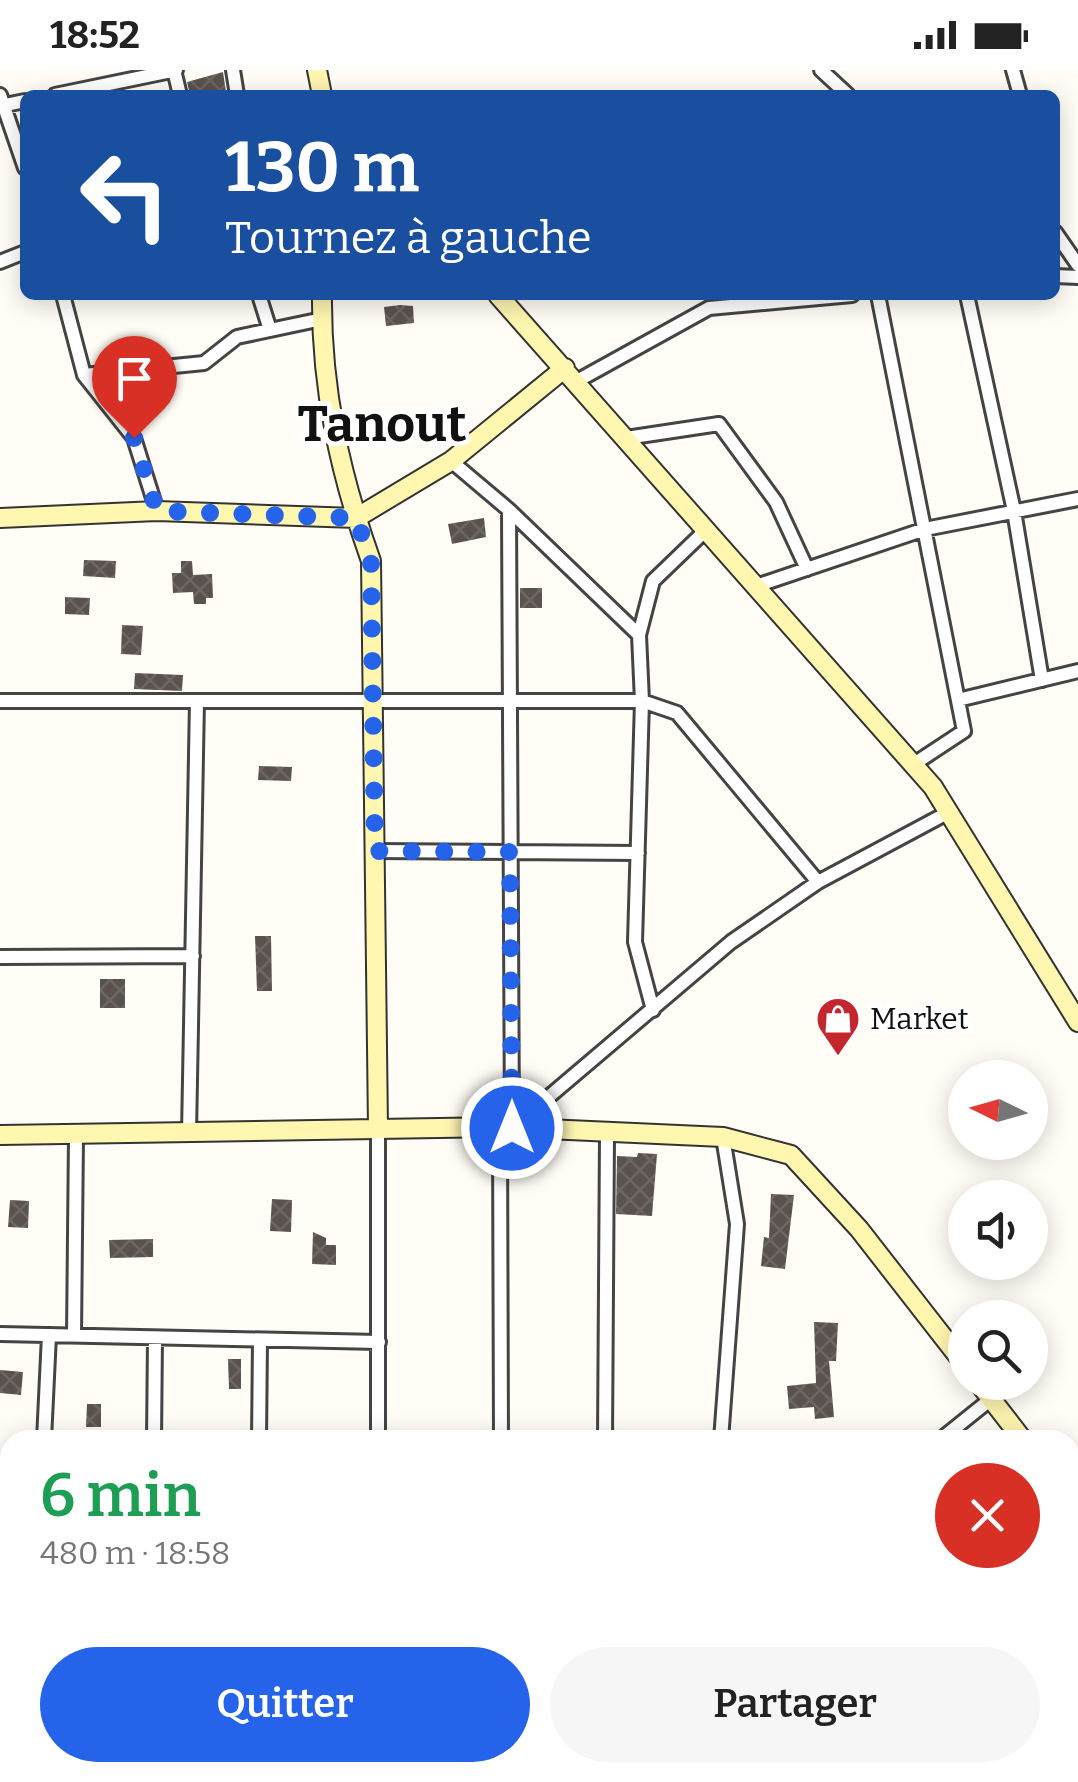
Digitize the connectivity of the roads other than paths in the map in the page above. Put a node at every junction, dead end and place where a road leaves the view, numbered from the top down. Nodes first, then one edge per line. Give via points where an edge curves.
1 (175, 70) edge
2 (821, 70) edge
3 (834, 77) edge
4 (79, 90) edge
5 (1, 102) edge
6 (20, 154) edge
7 (1060, 239) edge
8 (1078, 265) edge
9 (64, 300) edge
10 (261, 300) edge
11 (322, 300) edge
12 (503, 300) edge
13 (797, 300) edge
14 (879, 300) edge
15 (969, 300) edge
16 (322, 319) junction
17 (270, 330) junction
18 (571, 374) junction
19 (84, 375) junction
20 (626, 438) junction
21 (452, 461) junction
22 (1078, 499) edge
23 (509, 510) junction
24 (157, 511) junction
25 (1014, 512) junction
26 (0, 518) edge
27 (356, 518) junction
28 (707, 529) junction
29 (925, 529) junction
30 (807, 568) junction
31 (756, 586) junction
32 (638, 636) junction
33 (1078, 672) edge
34 (1042, 680) junction
35 (958, 700) junction
36 (0, 701) edge
37 (197, 701) junction
38 (374, 701) junction
39 (511, 701) junction
40 (642, 701) junction
41 (914, 764) junction
42 (949, 812) junction
43 (375, 851) junction
44 (510, 852) junction
45 (638, 853) junction
46 (818, 882) junction
47 (193, 956) junction
48 (0, 957) edge
49 (653, 1010) junction
50 (1078, 1022) edge
51 (378, 1128) junction
52 (506, 1128) junction
53 (189, 1134) junction
54 (0, 1135) edge
55 (606, 1135) junction
56 (76, 1136) junction
57 (723, 1137) junction
58 (0, 1334) edge
59 (48, 1336) junction
60 (74, 1336) junction
61 (156, 1338) junction
62 (260, 1340) junction
63 (379, 1342) junction
64 (948, 1343) edge
65 (989, 1400) edge
66 (993, 1400) edge
67 (44, 1430) edge
68 (154, 1430) edge
69 (260, 1430) edge
70 (378, 1430) edge
71 (501, 1430) edge
72 (605, 1430) edge
73 (722, 1430) edge
74 (952, 1430) edge
75 (1015, 1430) edge

1 - 4 street
2 - 3 street
5 - 6 street
7 - 8 street
9 - 19 street
10 - 17 street
11 - 16 street
12 - 18 street
13 - 18 street via 709,308
14 - 29 street
15 - 25 street
16 - 17 street
16 - 27 street via 342,476
17 - 19 street via 237,337 204,362
18 - 20 street
18 - 21 street
19 - 24 street via 134,438
20 - 28 street
20 - 30 street via 719,424 776,502
21 - 23 street
21 - 27 street
22 - 25 street
23 - 32 street
23 - 39 street
24 - 26 street
24 - 27 street
25 - 29 street
25 - 34 street
27 - 38 street via 371,561
28 - 31 street
28 - 32 street via 654,581
29 - 30 street
29 - 35 street
30 - 31 street
31 - 41 street
32 - 40 street
33 - 34 street
34 - 35 street
35 - 41 street via 964,732
36 - 37 street
37 - 38 street
37 - 47 street
38 - 39 street
38 - 43 street
39 - 40 street
39 - 44 street
40 - 45 street
40 - 46 street via 677,713
41 - 42 street
42 - 46 street
42 - 50 street
43 - 44 street
43 - 51 street
44 - 45 street
44 - 52 street
45 - 49 street via 636,942
46 - 49 street via 731,942
47 - 48 street
47 - 53 street
49 - 52 street
51 - 52 street
51 - 53 street
51 - 63 street
52 - 55 street
52 - 71 street
53 - 56 street
54 - 56 street
55 - 57 street
55 - 72 street
56 - 60 street
57 - 64 street via 792,1155
57 - 73 street via 737,1224
58 - 59 street
59 - 60 street
59 - 67 street
60 - 61 street
61 - 62 street
61 - 68 street
62 - 63 street
62 - 69 street
63 - 70 street
65 - 74 street
66 - 75 street

